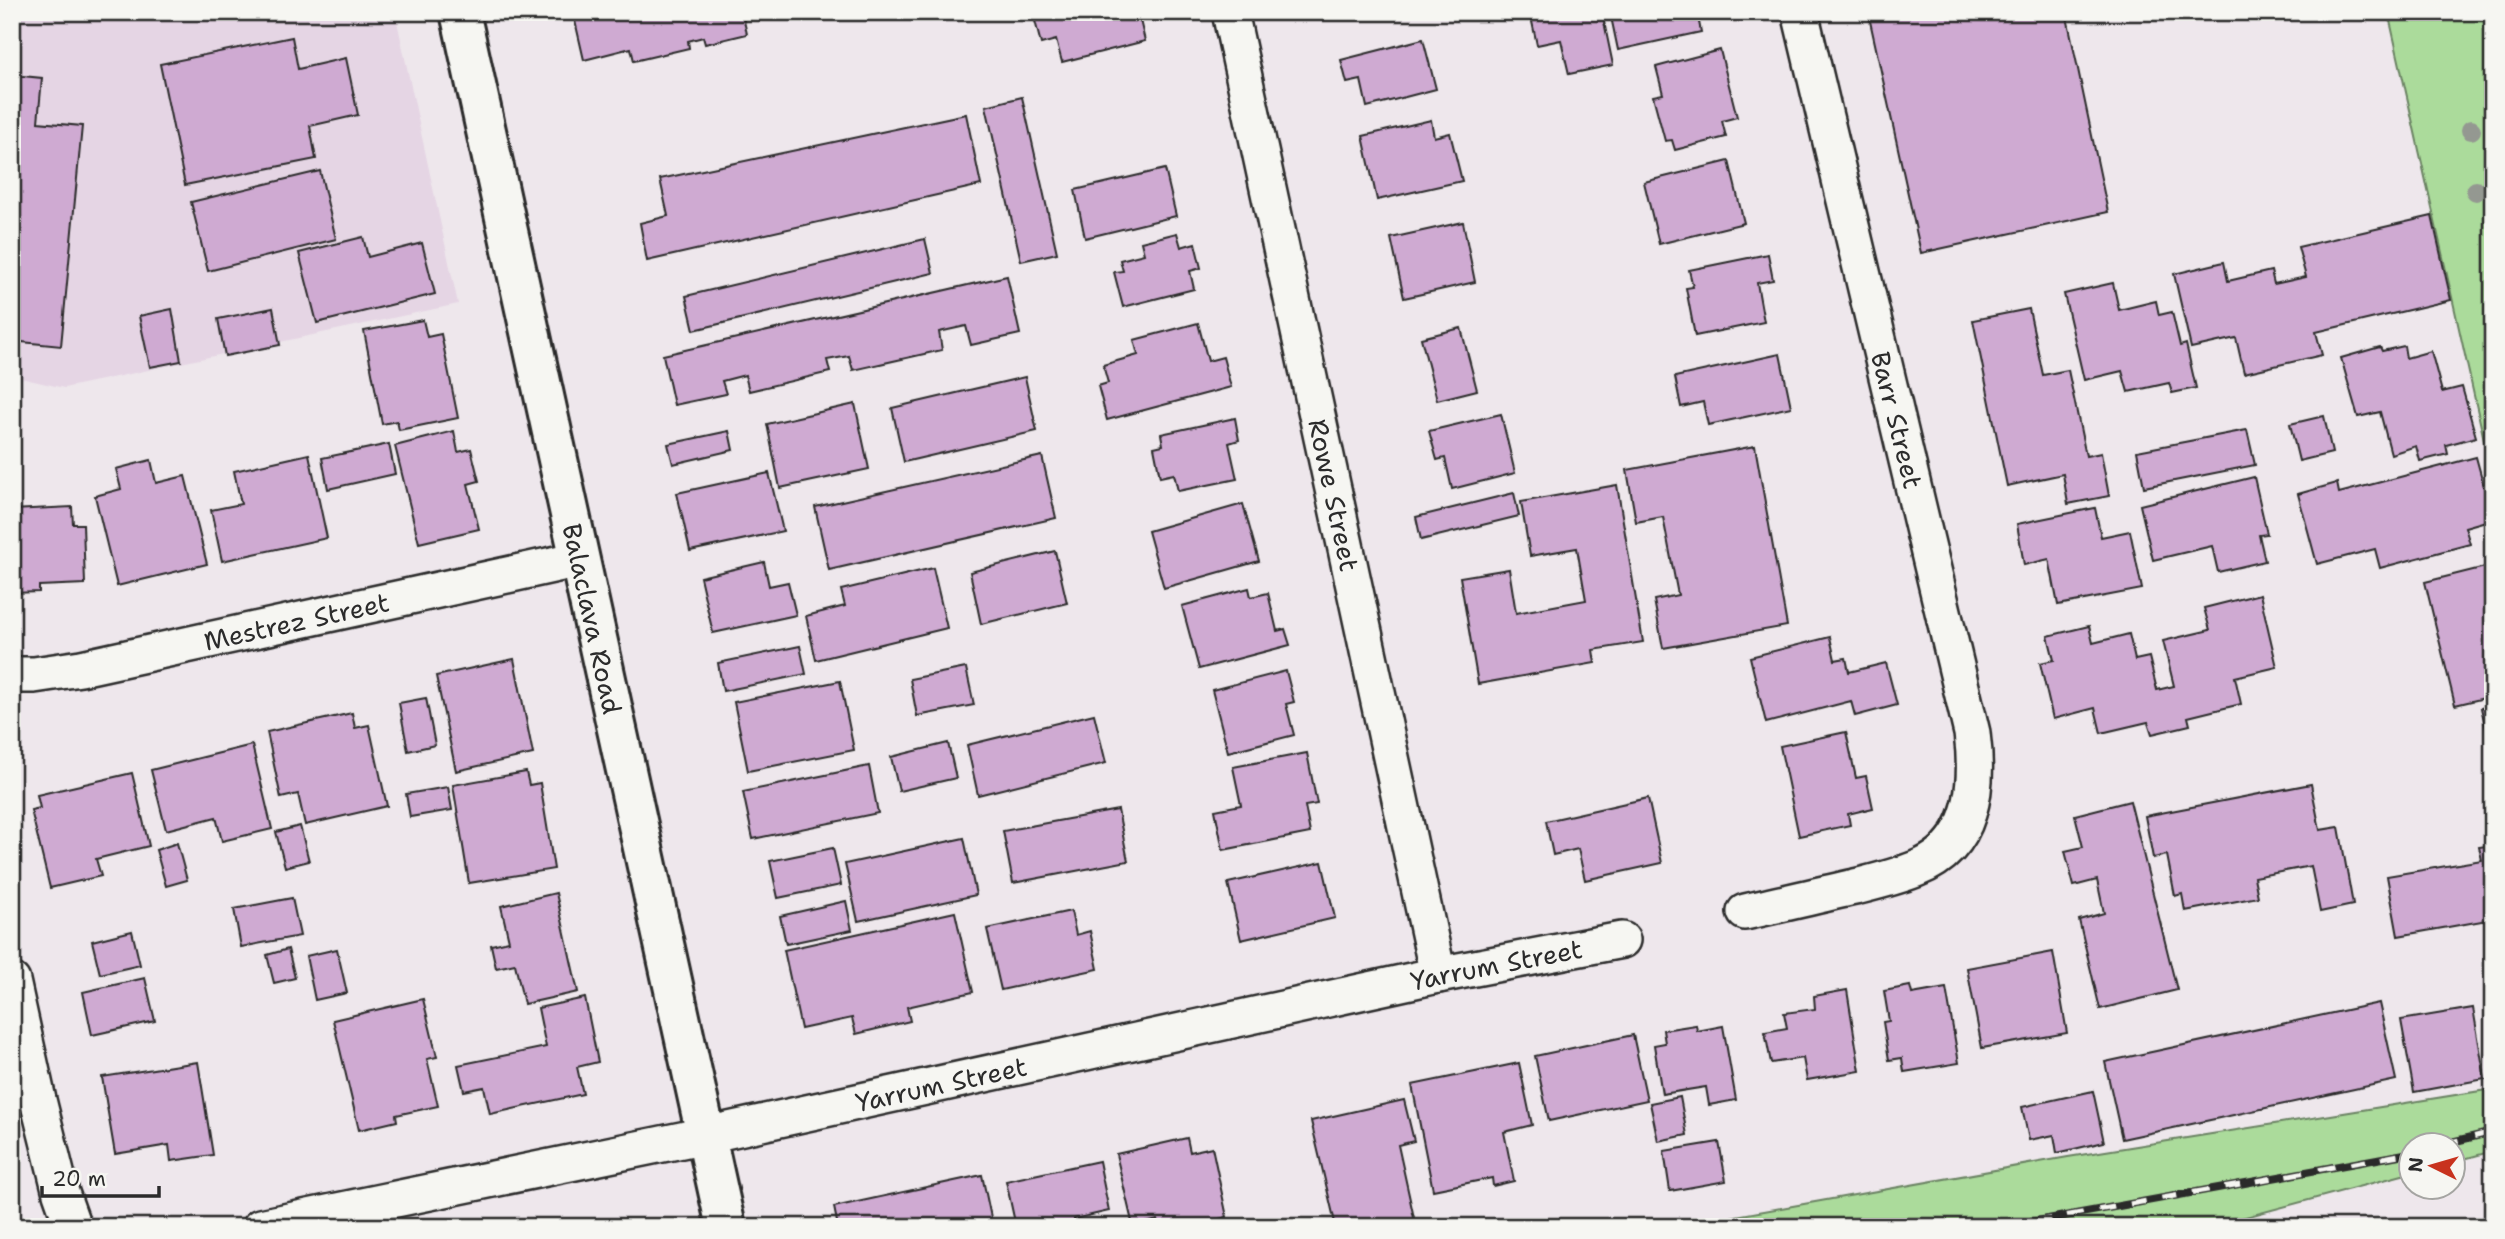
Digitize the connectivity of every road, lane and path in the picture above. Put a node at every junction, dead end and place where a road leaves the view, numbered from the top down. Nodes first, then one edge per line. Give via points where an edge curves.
1 (460, 12) edge
2 (1230, 12) edge
3 (1800, 12) edge
4 (580, 559) junction
5 (12, 675) edge
6 (1745, 912) dead end
7 (1622, 940) dead end
8 (1438, 975) junction
9 (12, 981) edge
10 (25, 1111) edge
11 (706, 1135) junction
12 (73, 1227) edge
13 (260, 1227) edge
14 (726, 1227) edge

1 - 4 street, Balaclava Road
2 - 8 street, Rowe Street
3 - 6 street, Barr Street via 1972,733 1976,768 1963,828 1944,853 1919,869
4 - 5 street, Mestrez Street via 81,668
4 - 11 street, Balaclava Road
7 - 8 street, Yarrum Street
8 - 11 street, Yarrum Street
9 - 10 street
10 - 12 street
11 - 13 street, Yarrum Street
11 - 14 street, Balaclava Road

